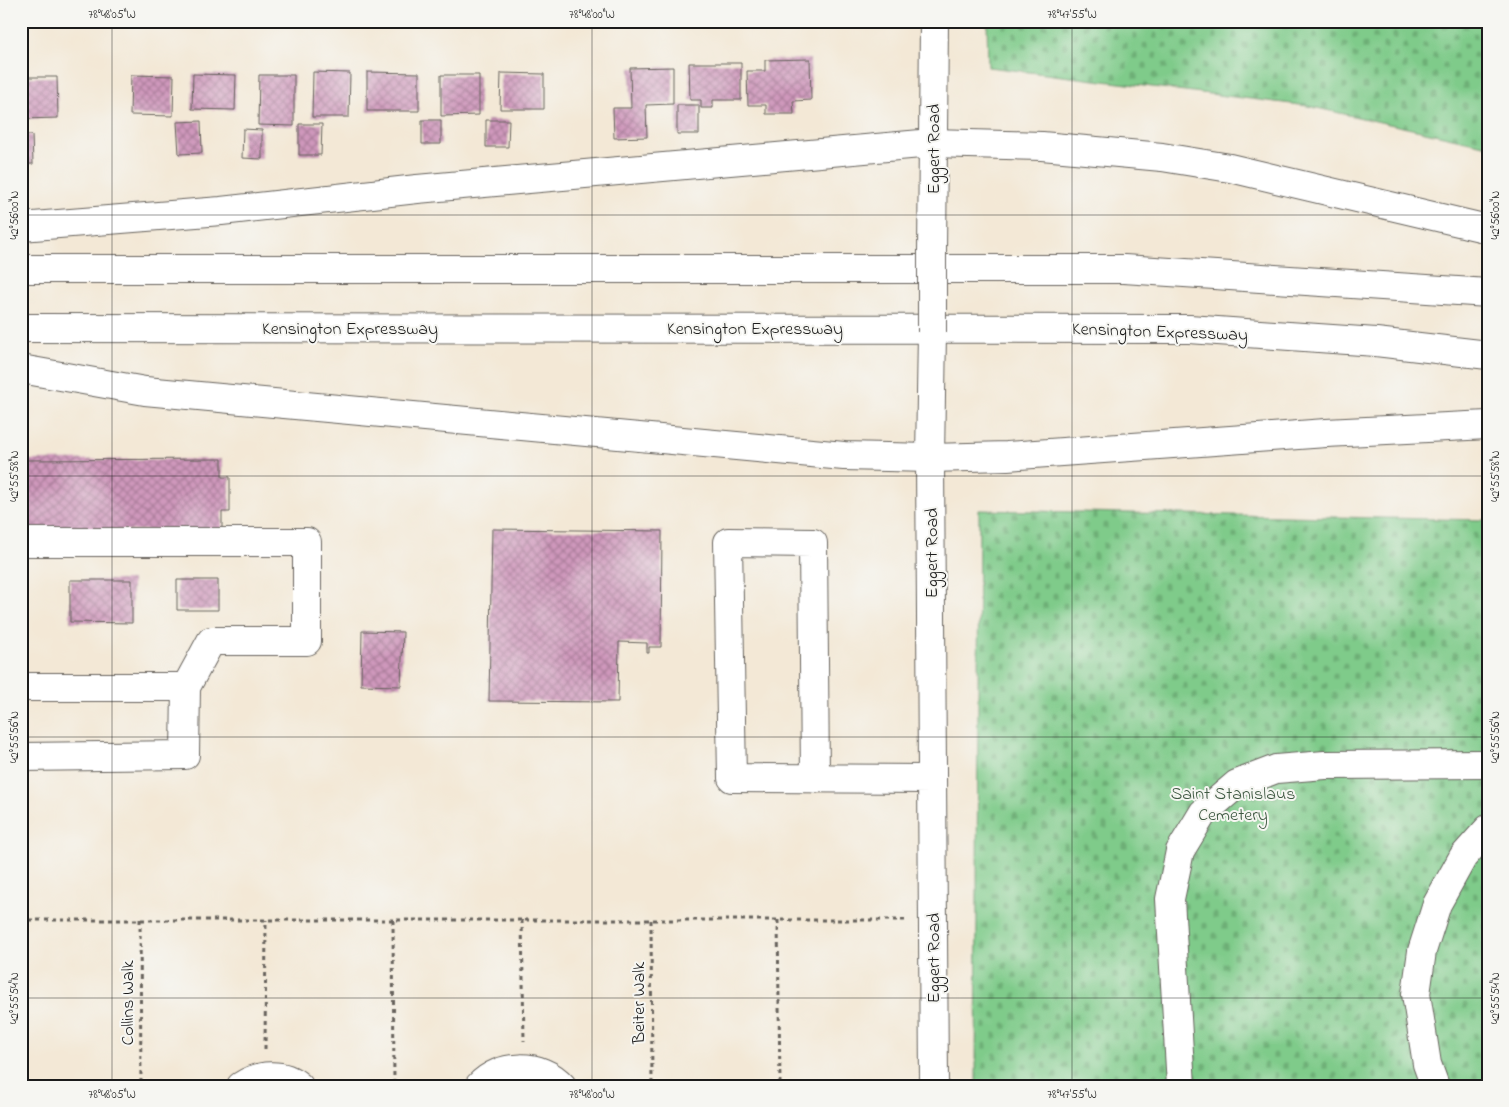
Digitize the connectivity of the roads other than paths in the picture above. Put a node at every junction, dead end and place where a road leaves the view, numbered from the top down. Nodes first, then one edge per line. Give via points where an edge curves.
1 (934, 21) edge
2 (932, 149) junction
3 (21, 227) edge
4 (1488, 228) edge
5 (21, 270) edge
6 (1488, 293) edge
7 (21, 328) edge
8 (1488, 355) edge
9 (21, 369) edge
10 (1488, 425) edge
11 (930, 445) junction
12 (21, 542) edge
13 (21, 687) edge
14 (186, 687) junction
15 (21, 756) edge
16 (1488, 764) edge
17 (815, 779) junction
18 (932, 779) junction
19 (1488, 829) edge
20 (253, 1081) edge
21 (299, 1086) edge
22 (479, 1086) edge
23 (562, 1086) edge
24 (934, 1086) edge
25 (1181, 1086) edge
26 (1435, 1086) edge

1 - 2 main road, Eggert Road
2 - 3 main road via 417,189
2 - 4 main road via 1042,146 1172,159 1230,168
2 - 11 main road, Eggert Road, bridge
5 - 6 main road via 1124,269
7 - 8 main road, Kensington Expressway via 1189,330 1376,342
9 - 11 main road via 145,391 844,456
10 - 11 main road via 1007,456
11 - 18 main road, Eggert Road
12 - 14 main road via 307,542 307,641 211,641
13 - 14 main road
14 - 15 main road via 185,755
16 - 25 main road via 1325,765 1276,769 1237,784 1203,813 1180,851 1170,899
17 - 17 main road via 732,778 728,542 813,542
17 - 18 main road
18 - 24 main road, Eggert Road
19 - 26 main road via 1463,857 1437,904 1422,951 1416,994 1427,1064
20 - 21 main road via 281,1077
22 - 23 main road via 503,1070 524,1068 542,1072

